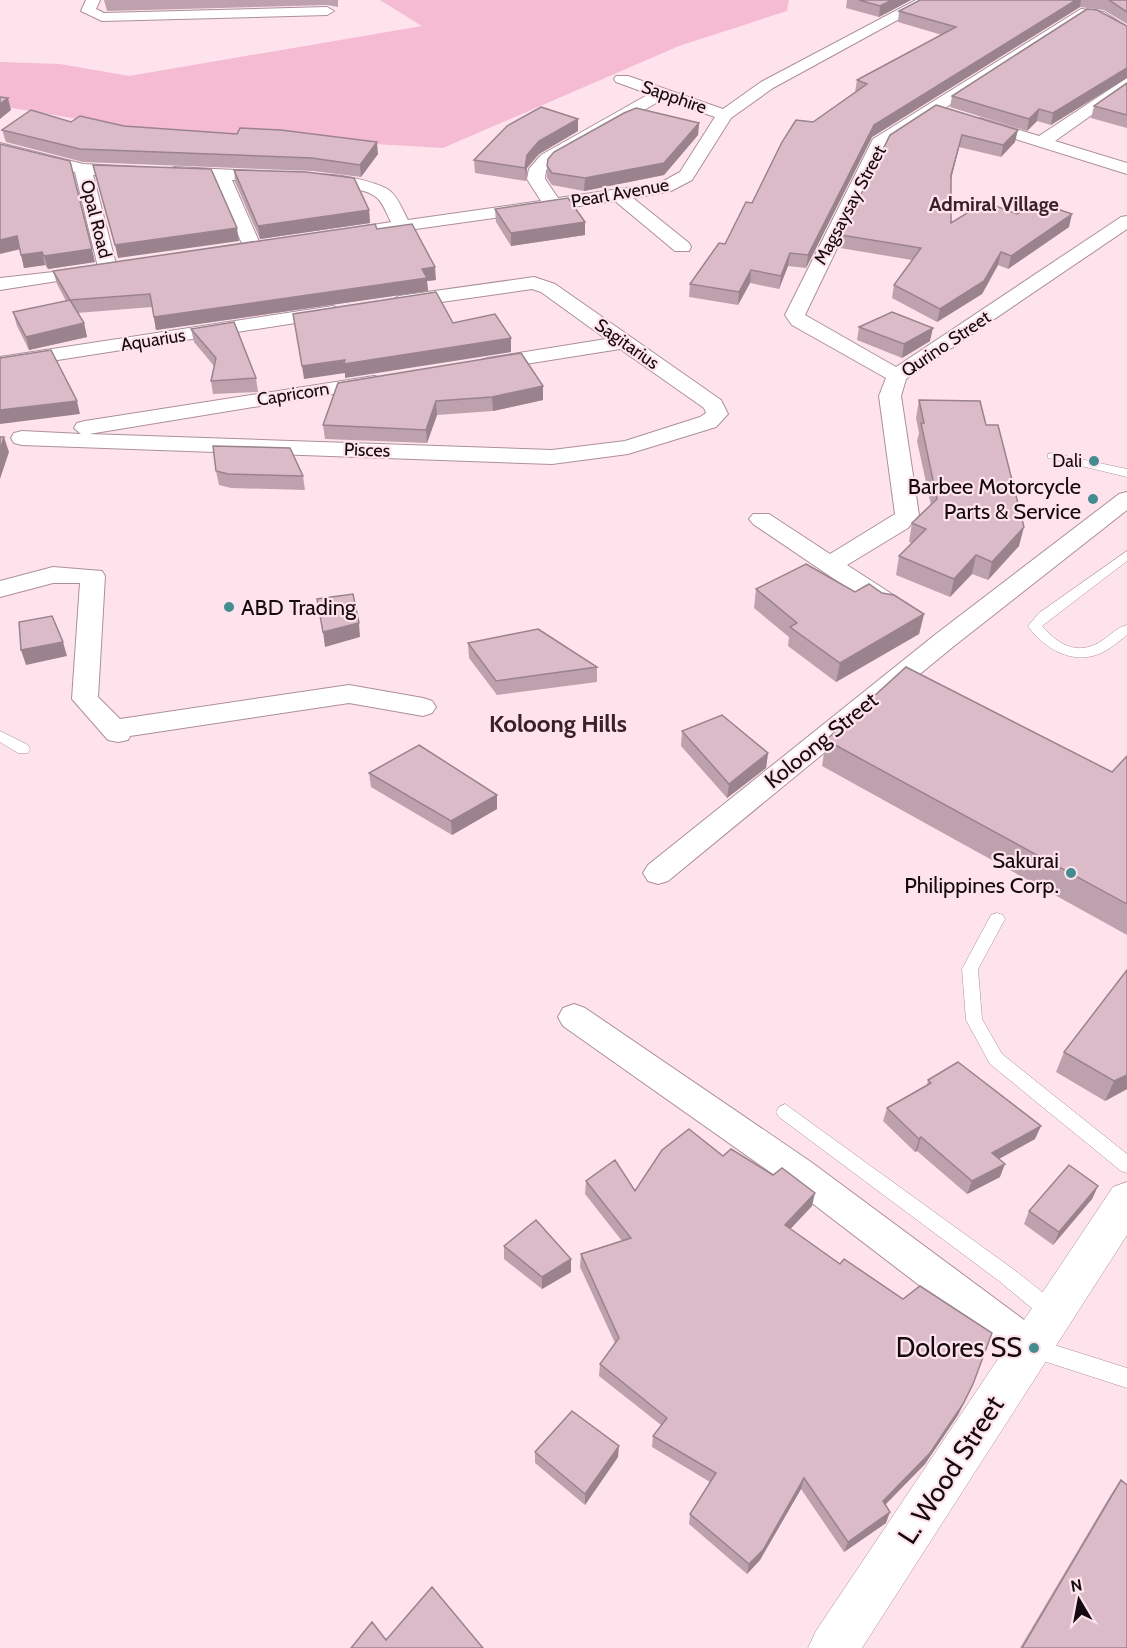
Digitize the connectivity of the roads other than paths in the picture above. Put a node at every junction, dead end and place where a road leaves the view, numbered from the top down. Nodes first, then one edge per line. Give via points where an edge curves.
1 (93, 0) edge
2 (927, 0) edge
3 (327, 11) dead end
4 (1127, 34) edge
5 (622, 79) dead end
6 (1127, 83) edge
7 (660, 94) junction
8 (932, 109) junction
9 (725, 115) junction
10 (1042, 141) junction
11 (0, 148) edge
12 (83, 169) junction
13 (1127, 170) edge
14 (221, 174) junction
15 (619, 195) junction
16 (554, 205) junction
17 (1127, 222) edge
18 (403, 226) junction
19 (356, 233) edge
20 (682, 248) dead end
21 (230, 250) edge
22 (130, 265) edge
23 (108, 268) junction
24 (0, 284) edge
25 (377, 306) edge
26 (354, 309) edge
27 (623, 342) junction
28 (0, 363) edge
29 (470, 366) edge
30 (897, 376) junction
31 (399, 378) edge
32 (708, 422) joint
33 (22, 438) junction
34 (0, 443) edge
35 (1052, 456) dead end
36 (1127, 473) edge
37 (1127, 499) edge
38 (761, 519) dead end
39 (1127, 555) edge
40 (831, 564) junction
41 (0, 589) edge
42 (889, 604) edge
43 (1127, 629) edge
44 (423, 707) dead end
45 (0, 736) edge
46 (23, 749) dead end
47 (658, 873) dead end
48 (997, 919) dead end
49 (574, 1017) dead end
50 (785, 1112) dead end
51 (1127, 1166) edge
52 (1127, 1200) edge
53 (1041, 1330) junction
54 (1127, 1378) edge
55 (833, 1648) edge

1 - 3 street via 88,11 102,17
2 - 9 street, Pearl Avenue via 767,85
4 - 8 street, Magsaysay Street via 1099,15 1077,15
5 - 7 street, Sapphire
6 - 10 street
7 - 9 street, Sapphire
7 - 16 street via 547,159 538,169 536,179
8 - 10 street
8 - 30 street, Magsaysay Street via 879,143 795,315 799,321
9 - 15 street, Pearl Avenue via 686,176 677,183
10 - 13 street
11 - 12 street
12 - 14 street
12 - 23 street, Opal Road
14 - 18 street via 365,185 384,194
14 - 21 street via 258,245
15 - 16 street, Pearl Avenue
15 - 20 street
16 - 18 street, Pearl Avenue
17 - 30 street, Qurino Street
18 - 19 street, Pearl Avenue
22 - 23 street
23 - 24 street
25 - 27 street, Sagitarius via 534,283 548,288
26 - 28 street, Aquarius
27 - 29 street
27 - 32 street, Sagitarius via 713,405 717,414
30 - 40 street, Qurino Street via 890,396 907,515 900,524
31 - 33 street, Capricorn
32 - 33 street, Pisces via 628,447 552,457
33 - 34 street, Capricorn
35 - 36 lane
37 - 47 street, Koloong Street via 945,640
38 - 40 street
39 - 43 lane via 1035,626 1042,636 1081,656
40 - 42 street
41 - 44 street via 53,574 93,576 85,699 116,730 349,694
45 - 46 lane
48 - 51 lane via 970,969 974,1020 996,1059
49 - 53 street via 799,1173
50 - 53 lane via 996,1268
52 - 53 main road, L. Wood Street
53 - 54 lane
53 - 55 main road, L. Wood Street

